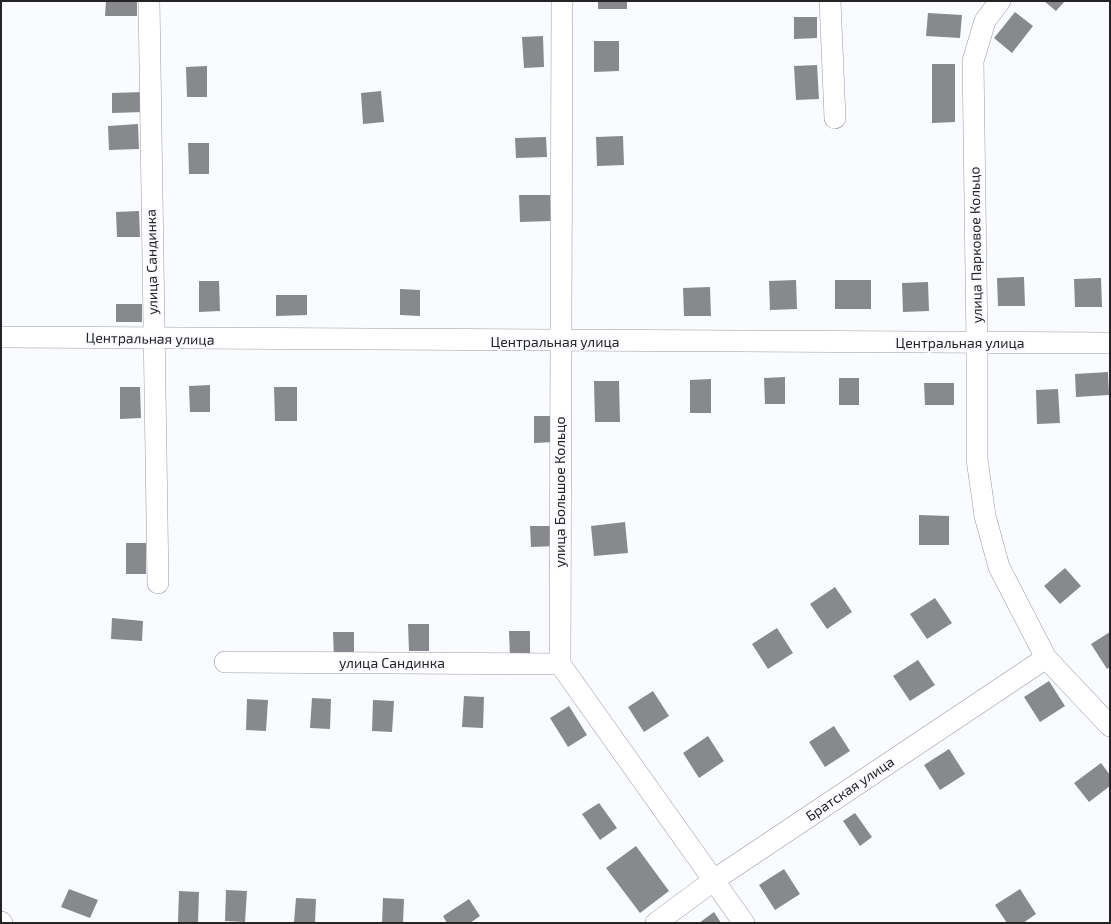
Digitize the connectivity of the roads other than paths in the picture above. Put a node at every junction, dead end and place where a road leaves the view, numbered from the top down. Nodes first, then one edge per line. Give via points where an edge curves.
1 (148, 1) edge
2 (562, 1) edge
3 (830, 1) edge
4 (1000, 1) edge
5 (835, 118) dead end
6 (1, 337) edge
7 (154, 340) junction
8 (560, 342) junction
9 (1110, 343) edge
10 (977, 344) junction
11 (158, 583) dead end
12 (1046, 658) junction
13 (225, 662) dead end
14 (560, 664) junction
15 (1110, 726) edge
16 (714, 880) junction
17 (656, 923) edge
18 (744, 923) edge

1 - 7 street, улица Сандинка
2 - 8 street, улица Большое Кольцо
3 - 5 street
4 - 10 street, улица Парковое Кольцо via 985,21 973,61
6 - 7 street, Центральная улица
7 - 8 street, Центральная улица
7 - 11 street, улица Сандинка
8 - 10 street, Центральная улица
8 - 14 street, улица Большое Кольцо
9 - 10 street, Центральная улица
10 - 12 street, улица Парковое Кольцо via 976,459 985,516 999,566
12 - 15 street, улица Парковое Кольцо
12 - 16 street, Братская улица
13 - 14 street, улица Сандинка
14 - 16 street
16 - 17 street, Братская улица
16 - 18 street

